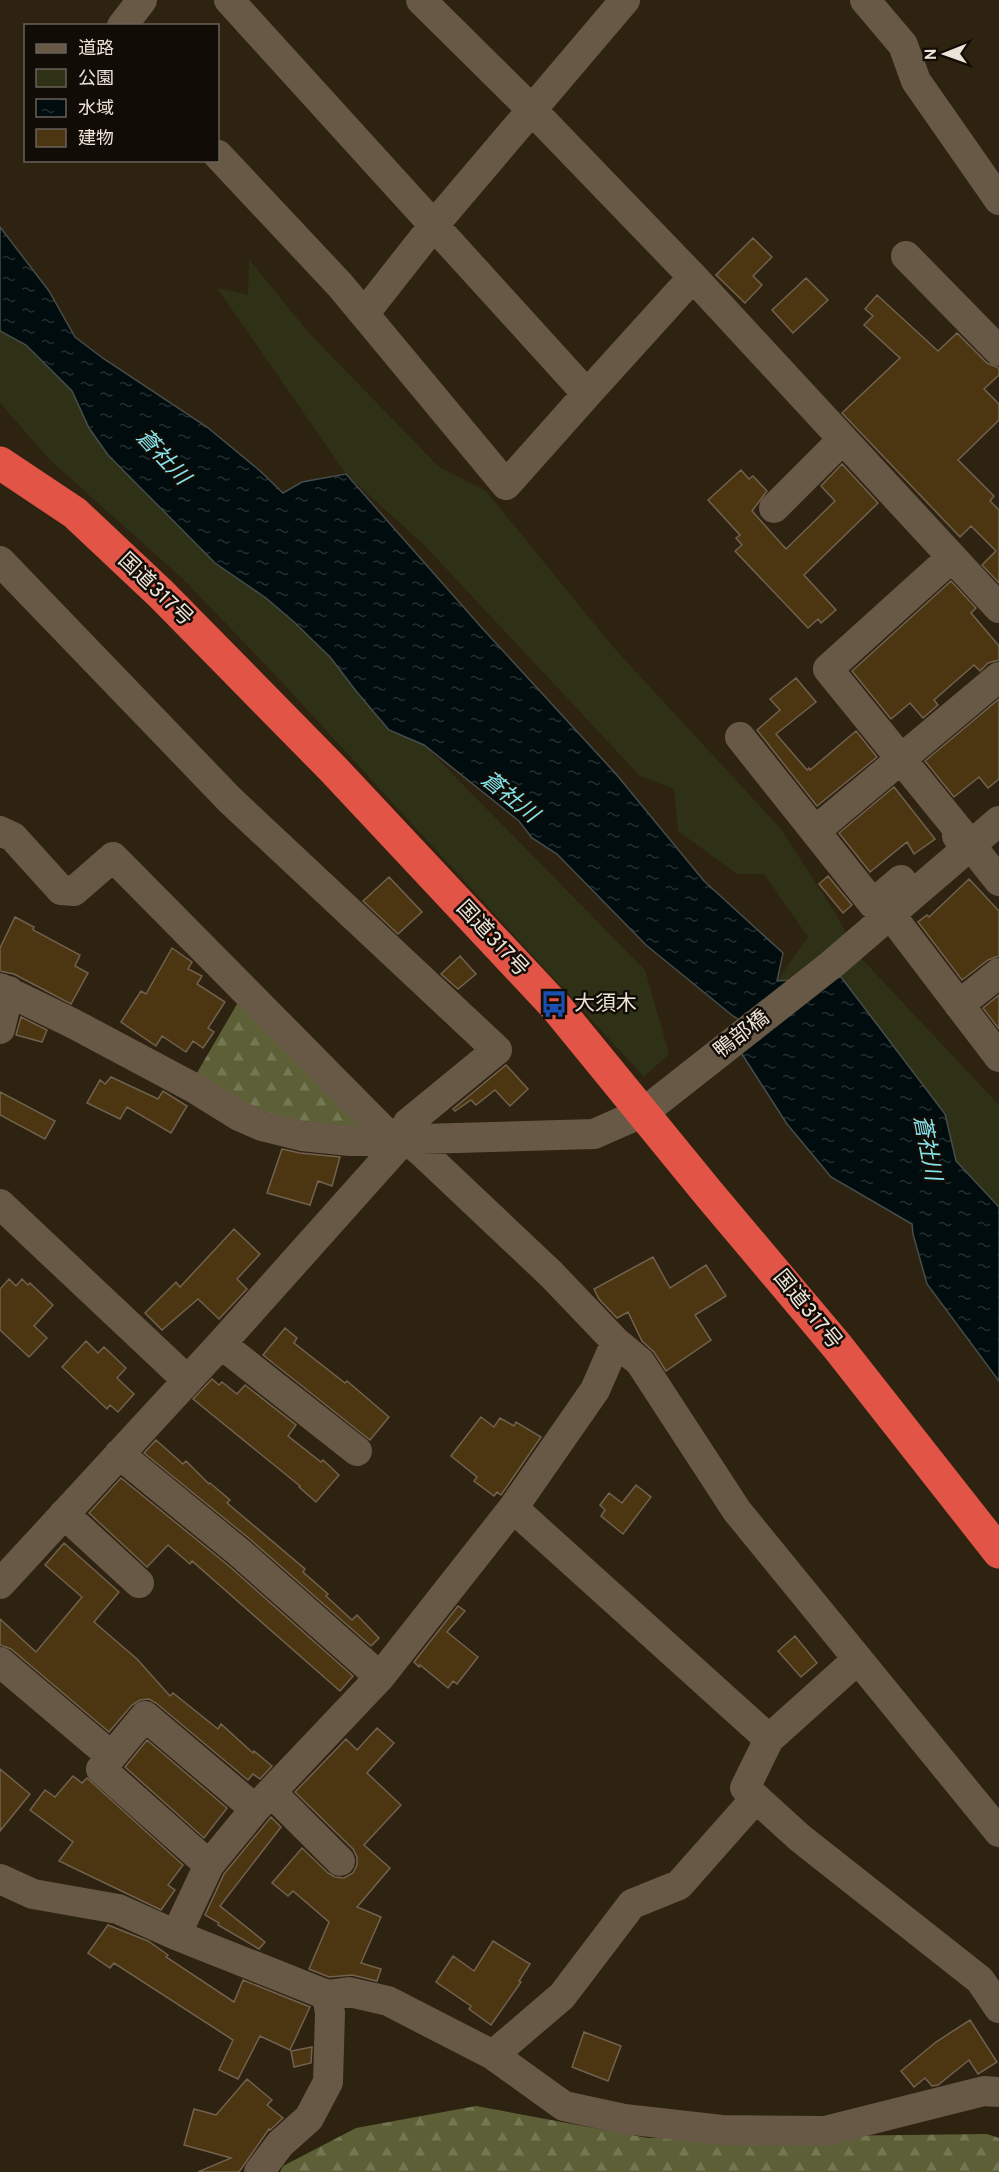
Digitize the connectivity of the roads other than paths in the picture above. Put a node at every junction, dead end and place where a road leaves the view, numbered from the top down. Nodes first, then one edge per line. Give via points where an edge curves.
1 (142, 0) edge
2 (229, 0) edge
3 (421, 0) edge
4 (625, 0) edge
5 (865, 0) edge
6 (124, 24) edge
7 (532, 110) junction
8 (219, 157) edge
9 (999, 200) edge
10 (434, 225) junction
11 (906, 256) dead end
12 (693, 277) junction
13 (364, 314) junction
14 (999, 351) edge
15 (587, 394) junction
16 (843, 439) junction
17 (0, 463) edge
18 (774, 508) dead end
19 (952, 557) junction
20 (0, 561) edge
21 (999, 608) edge
22 (999, 677) edge
23 (740, 737) dead end
24 (901, 759) junction
25 (999, 821) edge
26 (0, 831) edge
27 (815, 831) junction
28 (966, 839) junction
29 (999, 881) edge
30 (890, 914) junction
31 (999, 973) edge
32 (4, 989) edge
33 (959, 1005) junction
34 (0, 1029) edge
35 (999, 1057) edge
36 (649, 1109) junction
37 (405, 1138) junction
38 (0, 1204) edge
39 (616, 1342) junction
40 (221, 1344) junction
41 (186, 1379) junction
42 (357, 1451) dead end
43 (119, 1454) junction
44 (513, 1508) junction
45 (64, 1514) junction
46 (999, 1552) edge
47 (139, 1582) dead end
48 (0, 1584) edge
49 (858, 1659) junction
50 (0, 1662) edge
51 (380, 1677) junction
52 (769, 1739) junction
53 (111, 1756) junction
54 (756, 1798) junction
55 (263, 1800) junction
56 (999, 1832) edge
57 (340, 1861) dead end
58 (209, 1865) junction
59 (0, 1879) edge
60 (176, 1935) junction
61 (327, 1995) junction
62 (999, 2008) edge
63 (493, 2055) junction
64 (999, 2092) edge
65 (259, 2172) edge

1 - 6 street
2 - 10 street
3 - 7 street
4 - 7 street
5 - 9 street via 903,45 916,81
7 - 10 street
7 - 12 street
8 - 13 street
10 - 13 street
10 - 15 street
11 - 14 street
12 - 15 street
12 - 16 street
13 - 15 street via 506,485
16 - 18 street
16 - 19 street
17 - 36 highway, 国道317号 via 75,513 161,594 333,769
19 - 21 street
19 - 24 street via 828,669
20 - 37 street via 230,800 496,1050 408,1124
22 - 24 street
23 - 27 street
24 - 27 street
24 - 28 street
25 - 28 street
26 - 37 street via 13,837 61,890 74,891 113,857 384,1131
27 - 28 street via 873,904
28 - 29 street
28 - 30 street, 鴨部橋
30 - 33 street
30 - 36 street, 鴨部橋
31 - 33 street
32 - 34 street
32 - 37 street, 鴨部橋 via 262,1126 302,1136 350,1141
33 - 35 street
36 - 37 street, 鴨部橋 via 594,1134
36 - 46 highway, 国道317号 via 709,1194 830,1337
37 - 39 street via 551,1274
37 - 40 street
38 - 41 street
39 - 44 street via 595,1390
39 - 49 street via 640,1362 737,1512
40 - 41 street
40 - 42 street
41 - 43 street
43 - 45 street
43 - 51 street via 240,1553
44 - 51 street
44 - 52 street
45 - 47 street
45 - 48 street
49 - 52 street
49 - 56 street
50 - 53 street
51 - 55 street
52 - 54 street via 745,1788
53 - 55 street via 145,1716
53 - 58 street via 100,1769
54 - 62 street via 800,1838 980,1980
54 - 63 street via 679,1885 632,1904 562,1996
55 - 57 street
55 - 58 street
58 - 60 street
59 - 60 street via 33,1894 118,1909
60 - 61 street
61 - 63 street via 349,1992 388,2001
61 - 65 street via 328,2082 309,2118 280,2144
63 - 64 street via 564,2106 624,2119 722,2130 825,2131 984,2091

